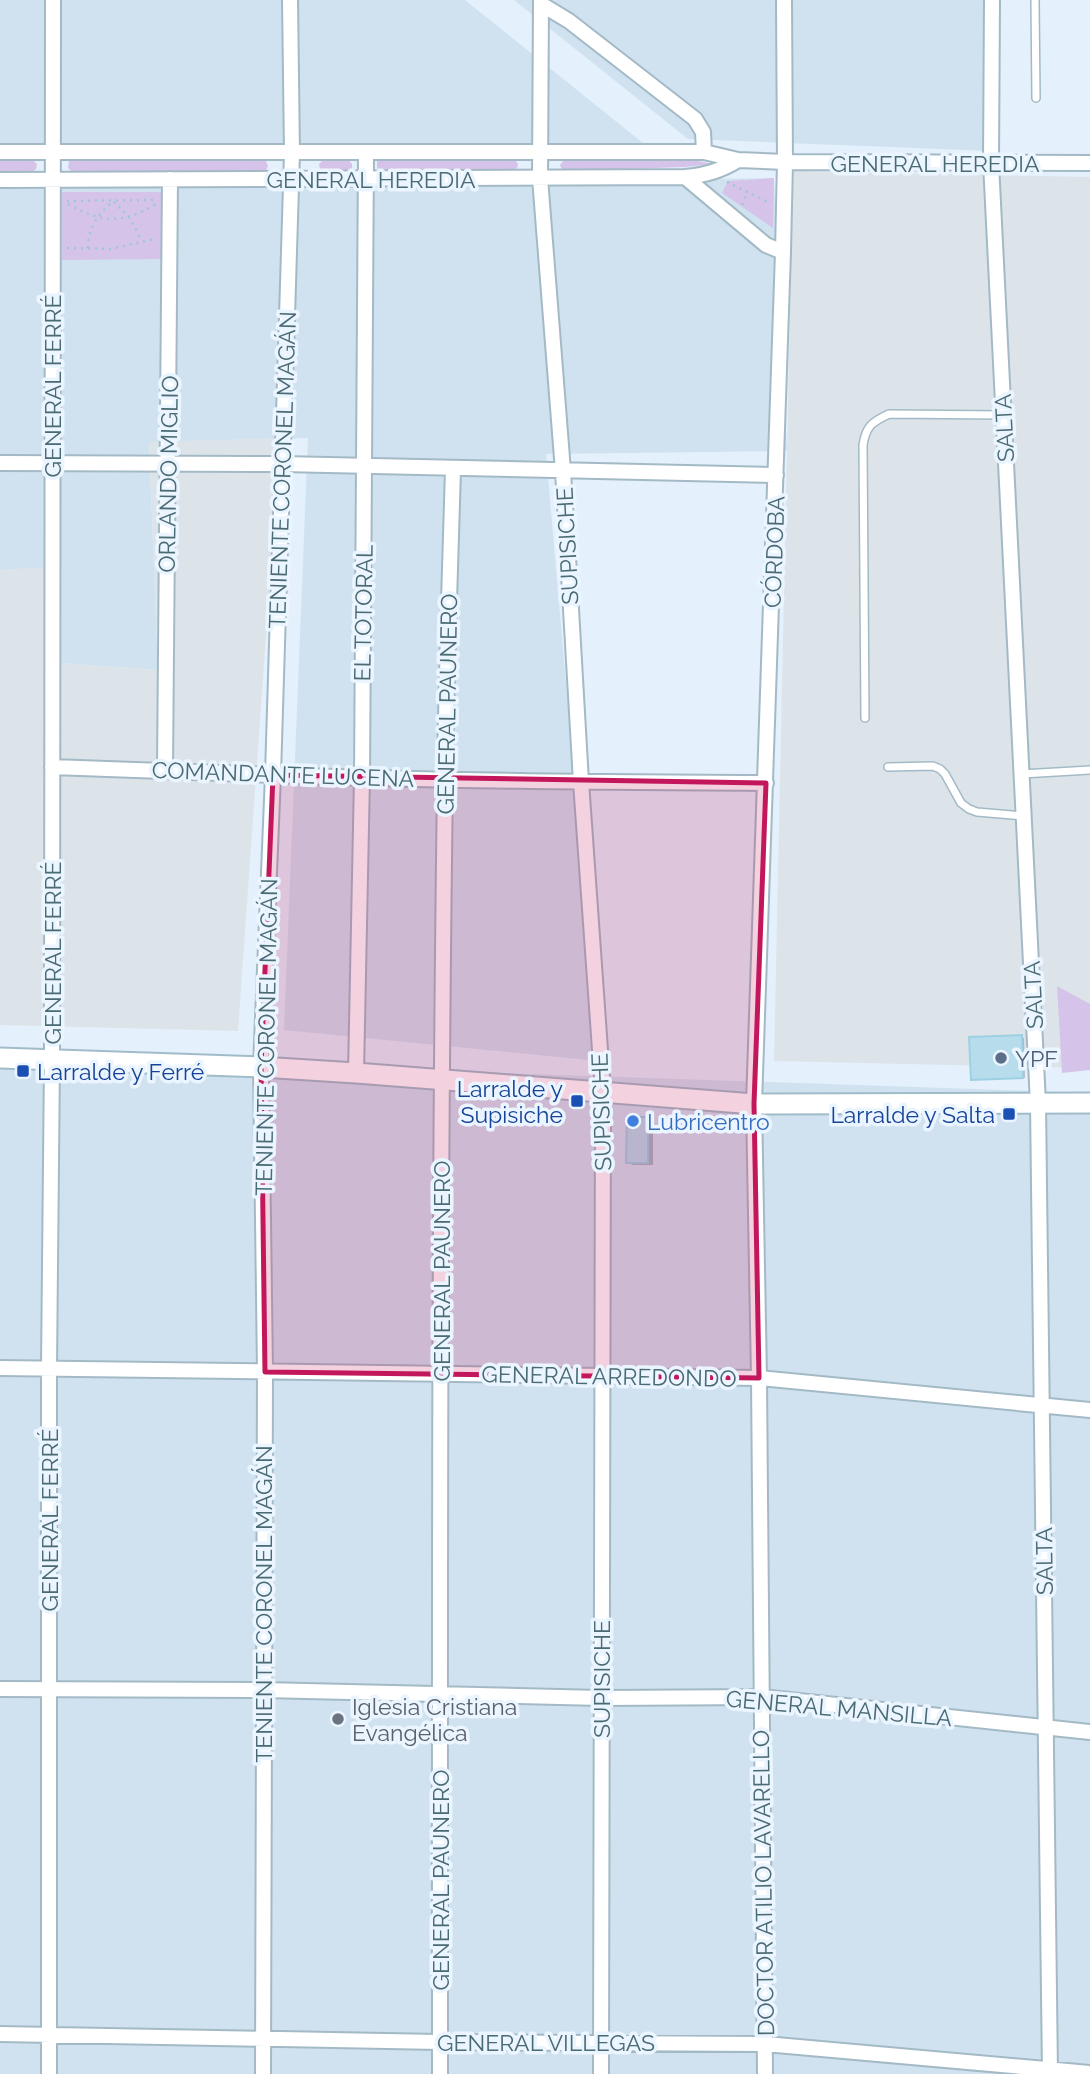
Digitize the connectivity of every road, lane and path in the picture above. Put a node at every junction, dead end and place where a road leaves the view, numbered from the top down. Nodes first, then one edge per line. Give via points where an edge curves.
1 (53, 0) edge
2 (290, 0) edge
3 (784, 0) edge
4 (992, 0) edge
5 (1035, 0) edge
6 (541, 2) edge
7 (1036, 98) dead end
8 (0, 152) edge
9 (539, 152) junction
10 (704, 152) junction
11 (52, 153) junction
12 (292, 153) junction
13 (366, 153) junction
14 (738, 160) junction
15 (785, 162) junction
16 (991, 163) junction
17 (1090, 163) edge
18 (711, 174) junction
19 (685, 177) junction
20 (540, 178) junction
21 (170, 179) junction
22 (367, 179) junction
23 (0, 180) edge
24 (52, 180) junction
25 (291, 180) junction
26 (171, 195) junction
27 (113, 201) junction
28 (784, 210) junction
29 (129, 217) junction
30 (97, 218) junction
31 (171, 236) junction
32 (142, 241) junction
33 (53, 247) junction
34 (88, 249) junction
35 (783, 252) junction
36 (1003, 415) junction
37 (0, 463) edge
38 (52, 463) junction
39 (168, 464) junction
40 (282, 464) junction
41 (365, 466) junction
42 (453, 469) junction
43 (563, 471) junction
44 (776, 475) junction
45 (865, 718) dead end
46 (52, 767) junction
47 (888, 767) dead end
48 (165, 770) junction
49 (1090, 770) edge
50 (1021, 774) junction
51 (273, 775) junction
52 (362, 777) junction
53 (445, 779) junction
54 (581, 782) junction
55 (766, 783) junction
56 (1023, 816) junction
57 (0, 1058) edge
58 (52, 1060) junction
59 (261, 1067) junction
60 (356, 1073) junction
61 (442, 1079) junction
62 (603, 1092) junction
63 (1038, 1103) junction
64 (1090, 1103) edge
65 (754, 1104) junction
66 (0, 1368) edge
67 (49, 1368) junction
68 (265, 1371) junction
69 (441, 1374) junction
70 (603, 1375) junction
71 (759, 1378) junction
72 (1042, 1405) junction
73 (1090, 1410) edge
74 (0, 1689) edge
75 (50, 1689) junction
76 (263, 1690) junction
77 (439, 1695) junction
78 (761, 1697) junction
79 (601, 1698) junction
80 (1047, 1728) junction
81 (1090, 1732) edge
82 (0, 2034) edge
83 (49, 2035) junction
84 (263, 2039) junction
85 (440, 2042) junction
86 (601, 2042) junction
87 (765, 2044) junction
88 (1050, 2071) edge
89 (1090, 2073) edge
90 (49, 2074) edge
91 (263, 2074) edge
92 (440, 2074) edge
93 (601, 2074) edge
94 (765, 2074) edge

1 - 11 street, GENERAL FERRÉ
2 - 12 street, TENIENTE CORONEL MAGÁN
3 - 15 street, CÓRDOBA
4 - 16 street, SALTA
5 - 7 lane
6 - 9 street
6 - 10 street via 695,119 703,132
8 - 11 street, GENERAL HEREDIA
9 - 10 street, GENERAL HEREDIA
9 - 13 street, GENERAL HEREDIA
9 - 20 street, SUPISICHE
10 - 14 street, GENERAL HEREDIA
11 - 12 street, GENERAL HEREDIA
11 - 24 street, GENERAL FERRÉ
12 - 13 street, GENERAL HEREDIA
12 - 25 street, TENIENTE CORONEL MAGÁN
13 - 22 street, EL TOTORAL
14 - 15 street, GENERAL HEREDIA
14 - 18 street, GENERAL HEREDIA
15 - 16 street, GENERAL HEREDIA
15 - 28 street, CÓRDOBA
16 - 17 street, GENERAL HEREDIA
16 - 36 street, SALTA
18 - 19 street, GENERAL HEREDIA
18 - 28 path
19 - 20 street, GENERAL HEREDIA
19 - 35 street via 766,245
20 - 22 street, GENERAL HEREDIA
20 - 43 street, SUPISICHE
21 - 24 street, GENERAL HEREDIA
21 - 25 street, GENERAL HEREDIA
21 - 26 street, ORLANDO MIGLIO
22 - 25 street, GENERAL HEREDIA
22 - 41 street, EL TOTORAL
23 - 24 street, GENERAL HEREDIA
24 - 33 street, GENERAL FERRÉ
25 - 40 street, TENIENTE CORONEL MAGÁN
26 - 27 path via 150,201
26 - 29 path
26 - 31 street, ORLANDO MIGLIO
27 - 29 path
27 - 30 path
27 - 30 path via 59,199
28 - 35 street, CÓRDOBA
29 - 30 path
29 - 32 path
30 - 34 path
31 - 32 path
31 - 39 street, ORLANDO MIGLIO
32 - 34 path
33 - 34 path
33 - 38 street, GENERAL FERRÉ
35 - 44 street, CÓRDOBA
36 - 45 lane via 889,414 865,432
36 - 50 street, SALTA
37 - 38 street
38 - 39 street
38 - 46 street, GENERAL FERRÉ
39 - 40 street
39 - 48 street, ORLANDO MIGLIO
40 - 41 street
40 - 51 street, TENIENTE CORONEL MAGÁN
41 - 42 street
41 - 52 street, EL TOTORAL
42 - 43 street
42 - 53 street, GENERAL PAUNERO
43 - 44 street
43 - 54 street, SUPISICHE
44 - 55 street, CÓRDOBA
46 - 48 street, COMANDANTE LUCENA
46 - 58 street, GENERAL FERRÉ
47 - 56 lane via 933,766 970,809
48 - 51 street, COMANDANTE LUCENA
49 - 50 lane
50 - 56 street, SALTA
51 - 52 street, COMANDANTE LUCENA
51 - 59 street, TENIENTE CORONEL MAGÁN
52 - 53 street, COMANDANTE LUCENA
52 - 60 street, EL TOTORAL
53 - 54 street, COMANDANTE LUCENA
53 - 61 street, GENERAL PAUNERO
54 - 55 street, COMANDANTE LUCENA
54 - 62 street, SUPISICHE
55 - 65 street, CÓRDOBA
56 - 63 street, SALTA
57 - 58 main road
58 - 59 main road
58 - 67 street, GENERAL FERRÉ
59 - 60 main road
59 - 68 street, TENIENTE CORONEL MAGÁN
60 - 61 main road
61 - 62 main road
61 - 69 street, GENERAL PAUNERO
62 - 65 main road
62 - 70 street, SUPISICHE
63 - 64 main road
63 - 65 main road
63 - 72 street, SALTA
65 - 71 street, DOCTOR ATILIO LAVARELLO
66 - 67 street, GENERAL ARREDONDO
67 - 68 street, GENERAL ARREDONDO
67 - 75 street, GENERAL FERRÉ
68 - 69 street, GENERAL ARREDONDO
68 - 76 street, TENIENTE CORONEL MAGÁN
69 - 70 street, GENERAL ARREDONDO
69 - 77 street, GENERAL PAUNERO
70 - 71 street, GENERAL ARREDONDO
70 - 79 street, SUPISICHE
71 - 72 street, GENERAL ARREDONDO
71 - 78 street, DOCTOR ATILIO LAVARELLO
72 - 73 street, GENERAL ARREDONDO
72 - 80 street, SALTA
74 - 75 street, GENERAL MANSILLA
75 - 76 street, GENERAL MANSILLA
75 - 83 street, GENERAL FERRÉ
76 - 77 street, GENERAL MANSILLA
76 - 84 street, TENIENTE CORONEL MAGÁN
77 - 79 street, GENERAL MANSILLA
77 - 85 street, GENERAL PAUNERO
78 - 79 street, GENERAL MANSILLA
78 - 80 street, GENERAL MANSILLA
78 - 87 street, DOCTOR ATILIO LAVARELLO
79 - 86 street, SUPISICHE
80 - 81 street, GENERAL MANSILLA
80 - 88 street, SALTA
82 - 83 street, GENERAL VILLEGAS
83 - 84 street, GENERAL VILLEGAS
83 - 90 street, GENERAL FERRÉ
84 - 85 street, GENERAL VILLEGAS
84 - 91 street, TENIENTE CORONEL MAGÁN
85 - 86 street, GENERAL VILLEGAS
85 - 92 street, GENERAL PAUNERO
86 - 87 street, GENERAL VILLEGAS
86 - 93 street, SUPISICHE
87 - 88 street, GENERAL VILLEGAS
87 - 94 street, DOCTOR ATILIO LAVARELLO
88 - 89 street, GENERAL VILLEGAS

